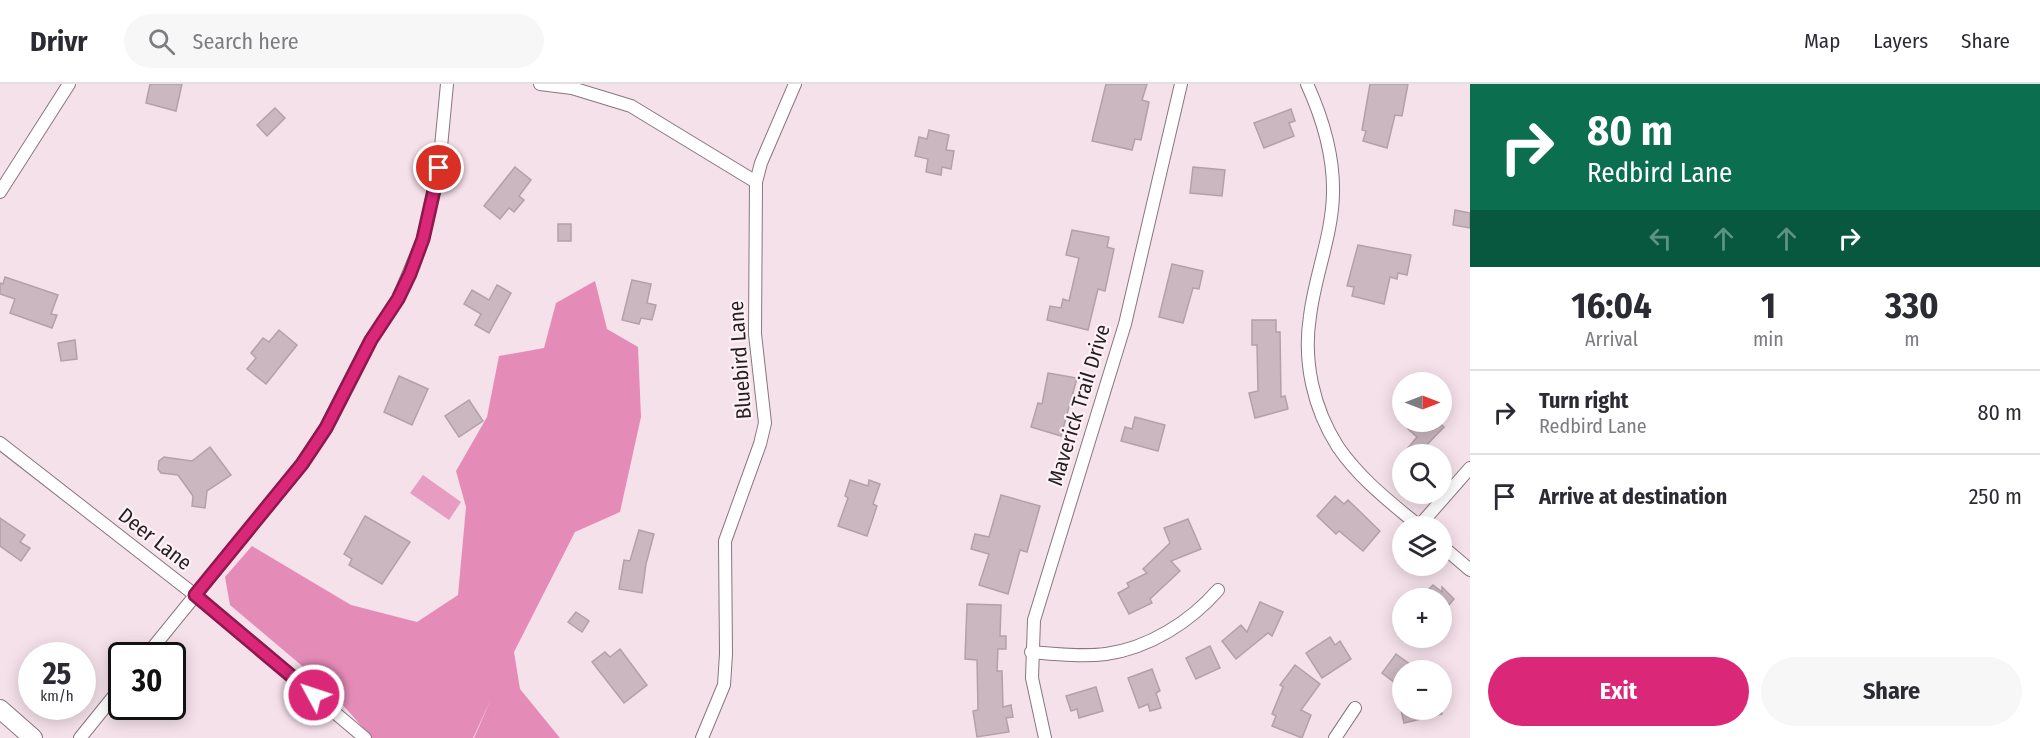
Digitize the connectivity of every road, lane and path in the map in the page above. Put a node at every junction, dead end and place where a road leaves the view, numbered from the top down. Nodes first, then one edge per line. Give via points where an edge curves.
1 (69, 84) edge
2 (447, 84) edge
3 (540, 84) edge
4 (795, 84) edge
5 (1181, 84) edge
6 (1310, 85) edge
7 (756, 182) junction
8 (0, 192) edge
9 (0, 443) edge
10 (1470, 468) edge
11 (1407, 516) edge
12 (1428, 516) edge
13 (1452, 555) edge
14 (1470, 570) edge
15 (1218, 590) dead end
16 (195, 595) junction
17 (157, 642) edge
18 (1031, 652) junction
19 (108, 703) edge
20 (1356, 708) dead end
21 (0, 709) edge
22 (33, 738) edge
23 (80, 738) edge
24 (366, 738) edge
25 (702, 738) edge
26 (1045, 738) edge
27 (1335, 738) edge

1 - 8 street
2 - 16 street via 439,168 423,239 398,299 302,464
3 - 7 street via 572,88 631,106
4 - 7 street, Bluebird Lane
5 - 18 street, Maverick Trail Drive via 1125,324 1039,600
6 - 11 street via 1331,160 1333,194 1310,315 1307,348 1314,392 1324,422 1354,468
7 - 25 street, Bluebird Lane via 755,334 765,423 725,541 723,686
9 - 16 street, Deer Lane
10 - 12 street
13 - 14 street
15 - 18 street via 1193,615 1126,649 1106,654
16 - 17 street
16 - 24 street, Deer Lane
18 - 26 street, Maverick Trail Drive via 1035,700
19 - 23 street
20 - 27 street
21 - 22 main road

